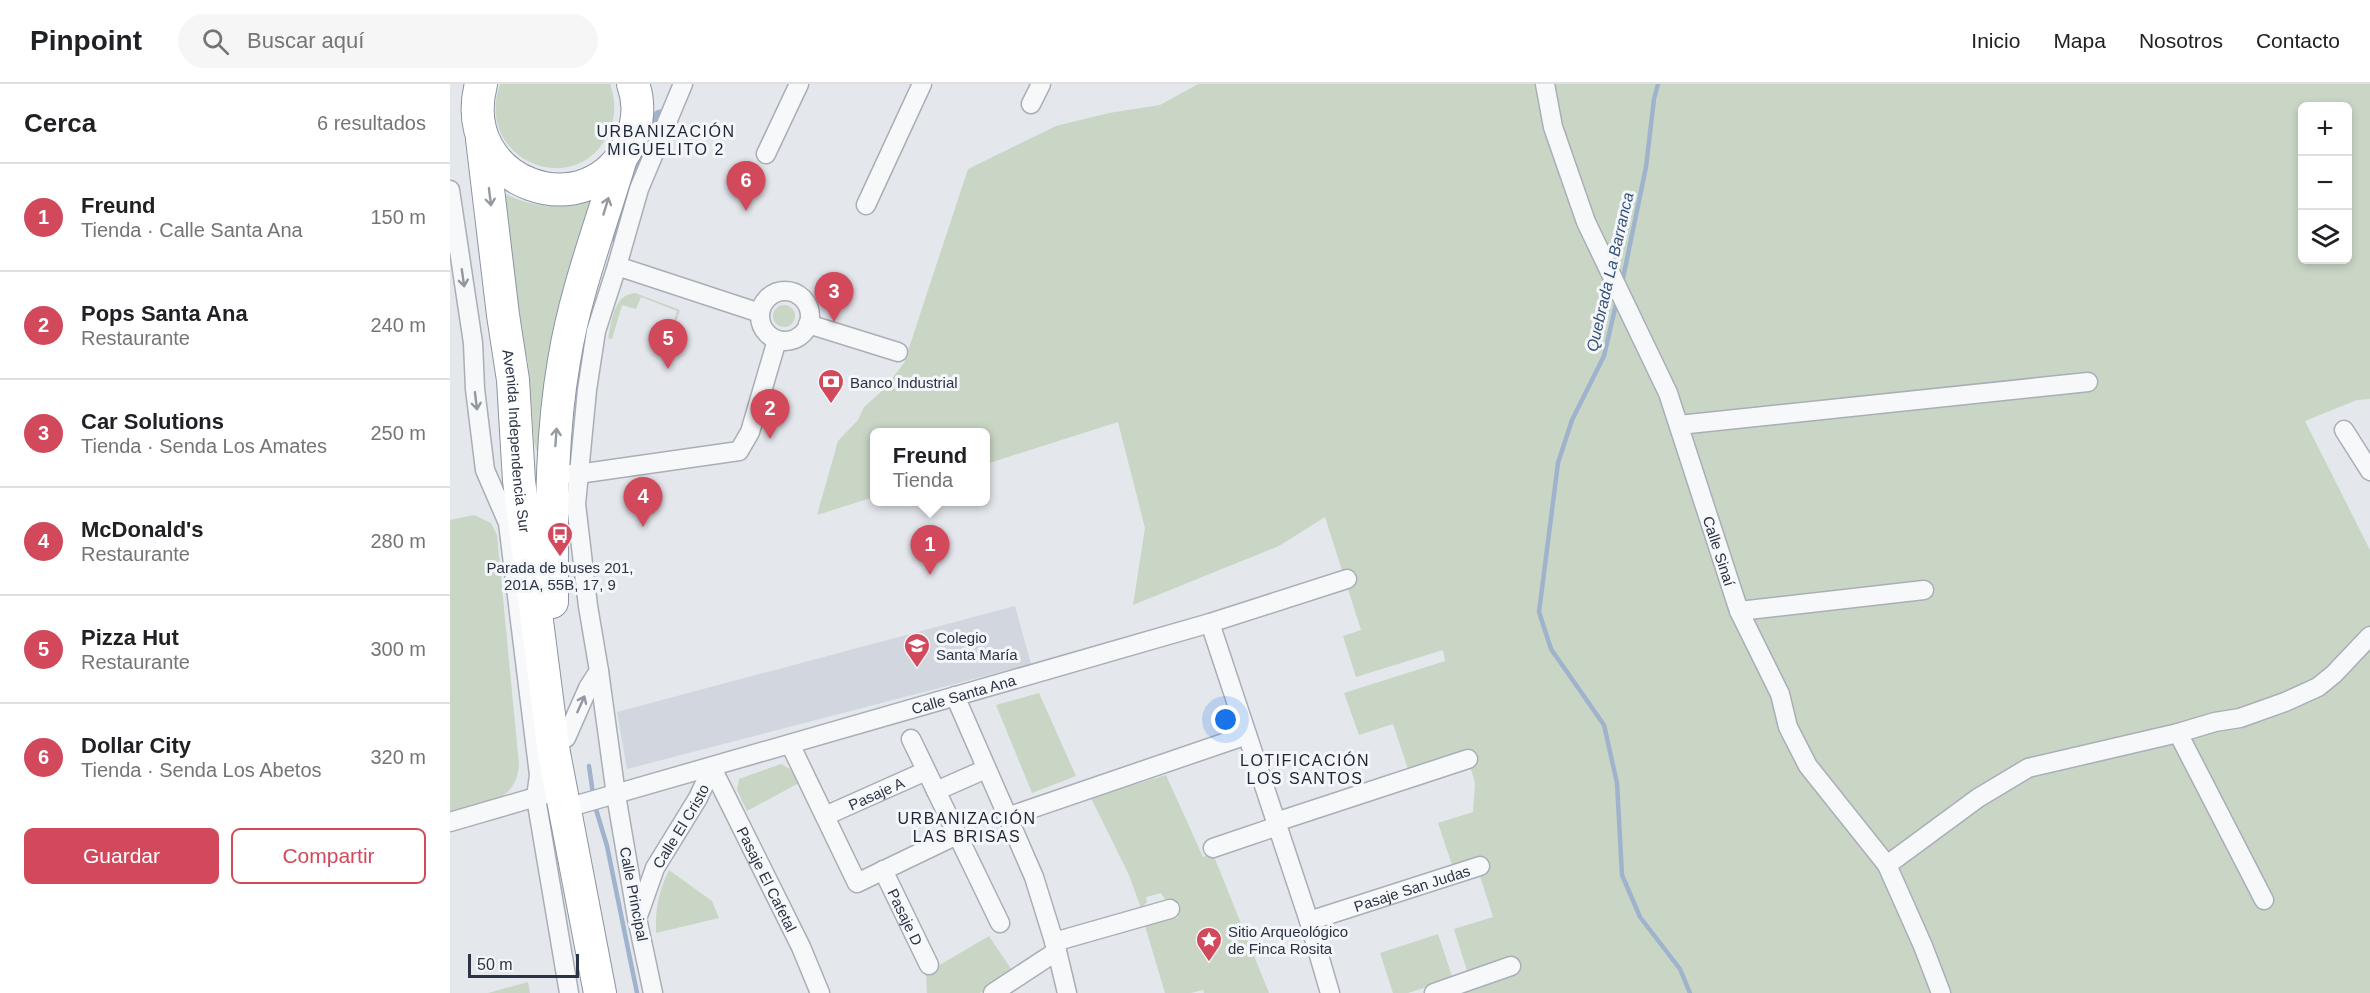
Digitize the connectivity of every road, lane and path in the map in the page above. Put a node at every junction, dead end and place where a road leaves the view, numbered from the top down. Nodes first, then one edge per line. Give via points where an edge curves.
1 (481, 84) edge
2 (633, 84) edge
3 (658, 84) edge
4 (683, 84) edge
5 (800, 84) edge
6 (922, 84) edge
7 (1041, 84) edge
8 (1545, 84) edge
9 (1031, 104) dead end
10 (639, 136) junction
11 (482, 139) junction
12 (766, 154) dead end
13 (450, 190) edge
14 (866, 205) dead end
15 (612, 253) junction
16 (760, 313) junction
17 (503, 315) junction
18 (808, 324) junction
19 (777, 340) junction
20 (898, 352) dead end
21 (2088, 382) dead end
22 (1679, 425) junction
23 (2344, 430) dead end
24 (2370, 471) edge
25 (566, 474) junction
26 (1347, 579) dead end
27 (1924, 590) dead end
28 (1739, 611) junction
29 (1210, 623) junction
30 (2370, 636) edge
31 (599, 671) junction
32 (955, 696) junction
33 (2178, 733) junction
34 (1247, 735) junction
35 (566, 738) junction
36 (911, 739) dead end
37 (790, 744) junction
38 (1468, 759) dead end
39 (712, 768) junction
40 (986, 768) junction
41 (926, 771) junction
42 (936, 791) junction
43 (616, 795) junction
44 (558, 798) junction
45 (825, 816) junction
46 (1007, 817) junction
47 (450, 822) edge
48 (1277, 824) junction
49 (957, 835) junction
50 (1213, 848) dead end
51 (1887, 865) junction
52 (1480, 866) dead end
53 (884, 870) junction
54 (2264, 900) dead end
55 (1170, 909) dead end
56 (637, 918) junction
57 (1310, 921) junction
58 (1000, 923) dead end
59 (1056, 946) junction
60 (929, 965) dead end
61 (1511, 966) dead end
62 (569, 993) edge
63 (600, 993) edge
64 (618, 993) edge
65 (653, 993) edge
66 (820, 993) edge
67 (993, 993) edge
68 (1067, 993) edge
69 (1330, 993) edge
70 (1434, 993) edge
71 (1941, 993) edge

1 - 11 highway, Avenida Independencia Sur via 477,112
2 - 10 highway
3 - 10 highway
4 - 10 street
5 - 12 street
6 - 14 street
7 - 9 street
8 - 22 street, Calle Sinaí via 1553,127 1586,222 1668,393
10 - 11 highway via 601,176 565,189 527,183 505,170
15 -> 10 highway, Avenida Independencia Sur
10 - 15 street via 639,189
11 -> 17 highway, Avenida Independencia Sur
13 -> 44 street via 473,343 485,470 508,523 539,774
15 - 16 street via 656,277
15 - 25 highway, Avenida Independencia Sur via 564,358 558,398
16 - 18 street via 767,298 790,291 804,300
16 - 19 street via 763,328
17 - 25 highway via 520,360 532,459 542,473
17 - 44 highway, Avenida Independencia Sur
18 - 19 street via 798,337
18 - 20 street
19 - 25 street via 750,432 739,451
21 - 22 street
22 - 28 street, Calle Sinaí
23 - 24 street
25 - 31 street, Calle Principal via 576,504
25 - 35 highway, Avenida Independencia Sur via 552,618
26 - 29 street, Calle Santa Ana
27 - 28 street
28 - 51 street, Calle Sinaí via 1780,694 1798,750
29 - 32 street, Calle Santa Ana
29 - 34 street
30 - 33 street via 2334,674 2306,693 2240,718
35 -> 31 street
31 - 43 street, Calle Principal
32 - 37 street, Calle Santa Ana
32 - 40 street
33 - 51 street via 2028,768 1978,798
33 - 54 street
34 - 46 street
34 - 48 street
35 - 44 highway, Avenida Independencia Sur
36 - 41 street
37 - 39 street, Calle Santa Ana
37 - 45 street
38 - 48 street
39 - 43 street, Calle Santa Ana
39 - 56 street, Calle El Cristo via 655,868
39 - 66 street, Pasaje El Cafetal
40 - 42 street
40 - 46 street
41 - 42 street
41 - 45 street, Pasaje A
42 - 49 street
43 - 44 street, Calle Santa Ana
43 - 56 street, Calle Principal
44 - 47 street, Calle Santa Ana
44 - 62 street
44 - 63 highway, Avenida Independencia Sur
44 - 64 highway, Avenida Independencia Sur
45 - 53 street via 857,883
46 - 59 street via 1034,877
48 - 50 street
48 - 57 street
49 - 53 street
49 - 58 street
51 - 71 street, Calle Sinaí
52 - 57 street, Pasaje San Judas
53 - 60 street, Pasaje D
55 - 59 street
56 - 65 street, Calle Principal
57 - 69 street
59 - 67 street
59 - 68 street
61 - 70 street

